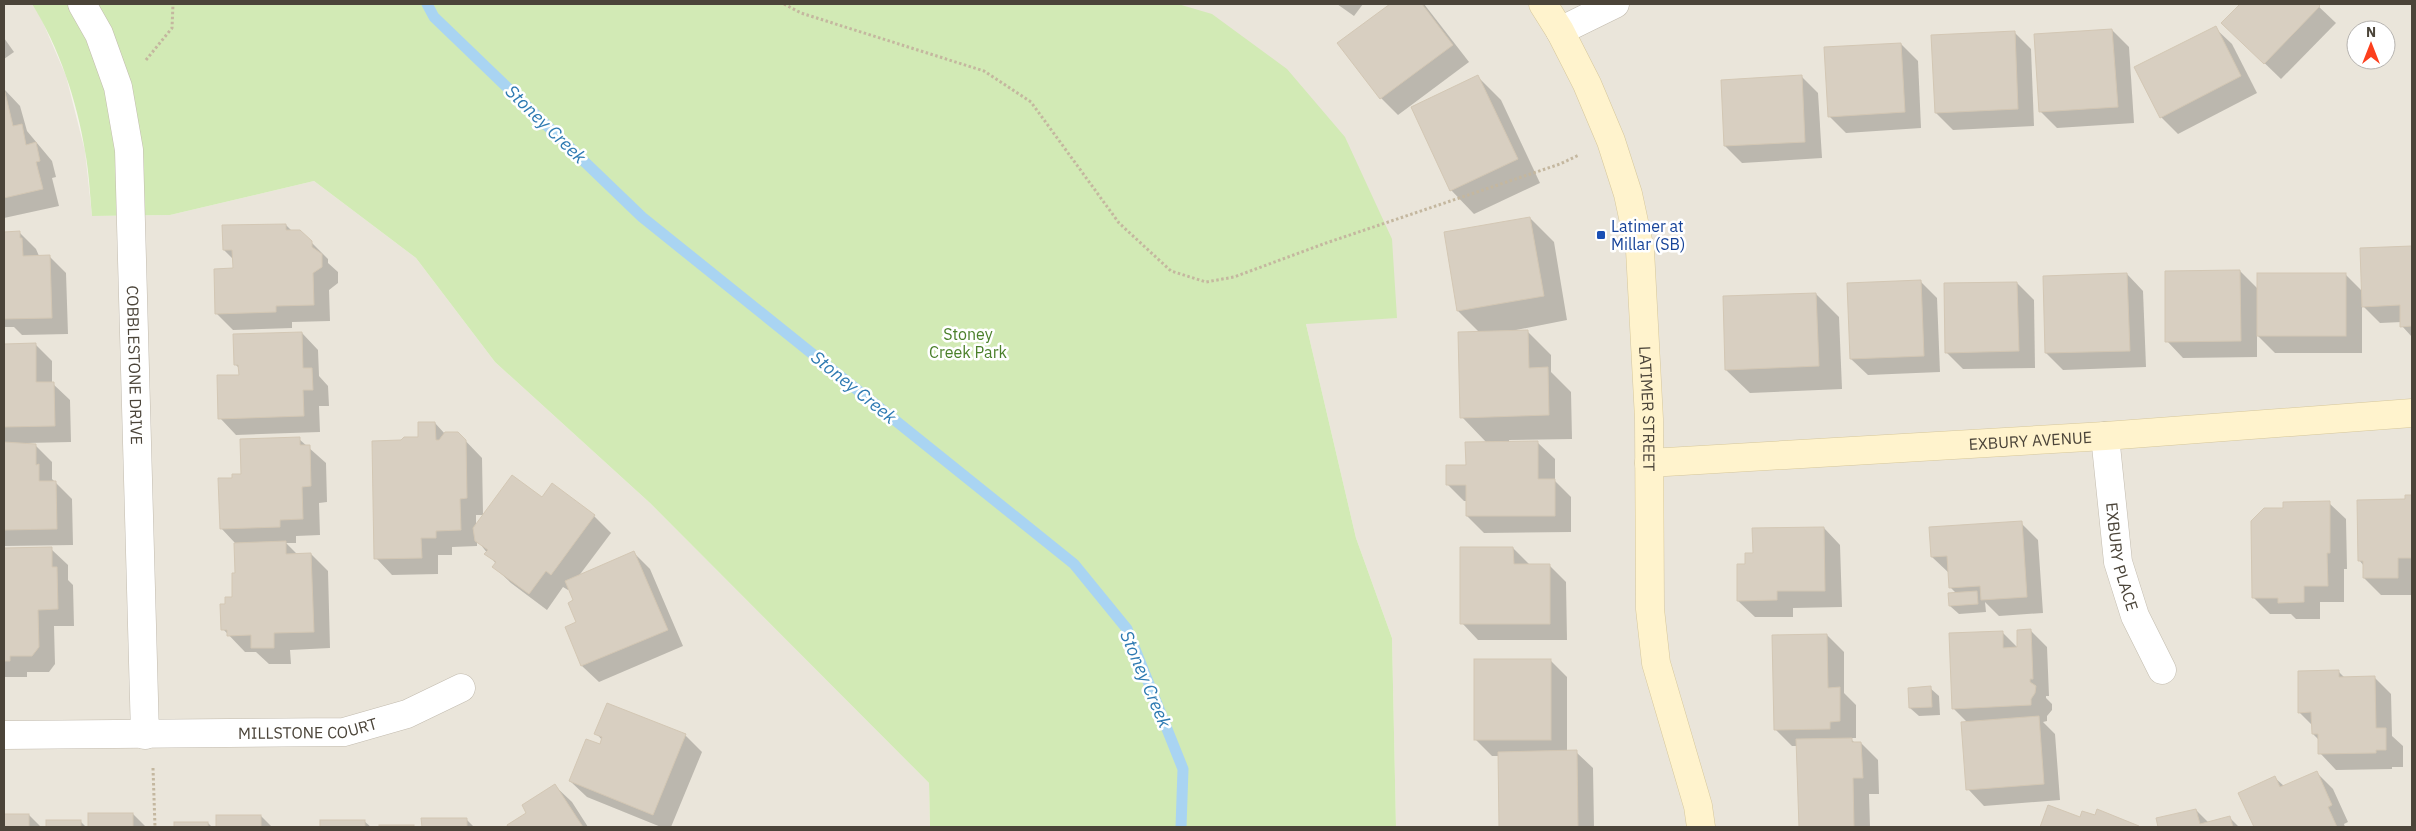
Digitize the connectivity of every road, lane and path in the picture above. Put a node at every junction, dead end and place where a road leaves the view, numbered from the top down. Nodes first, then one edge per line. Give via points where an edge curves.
1 (82, 4) edge
2 (173, 4) edge
3 (784, 4) edge
4 (1543, 4) edge
5 (1615, 4) edge
6 (1560, 30) junction
7 (118, 87) junction
8 (1611, 141) junction
9 (2412, 413) edge
10 (2106, 436) junction
11 (1649, 463) junction
12 (2162, 670) dead end
13 (462, 688) dead end
14 (4, 736) edge
15 (149, 748) junction
16 (155, 827) edge
17 (1701, 827) edge

1 - 7 street, COBBLESTONE DRIVE via 99,34
2 - 7 path via 172,28 147,60
3 - 8 path via 801,13 984,71 1031,102 1119,223 1171,270 1206,282 1234,277 1560,164
4 - 6 street, LATIMER STREET
5 - 6 street
6 - 8 street, LATIMER STREET
7 - 15 street, COBBLESTONE DRIVE via 129,150
8 - 11 street, LATIMER STREET via 1628,194 1640,250 1646,327
9 - 10 street, EXBURY AVENUE
10 - 11 street, EXBURY AVENUE
10 - 12 street, EXBURY PLACE via 2118,562 2135,616
11 - 17 street, LATIMER STREET via 1650,609 1656,663 1698,806
13 - 15 street, MILLSTONE COURT via 408,714 344,732
14 - 15 street, MILLSTONE COURT
15 - 16 path

